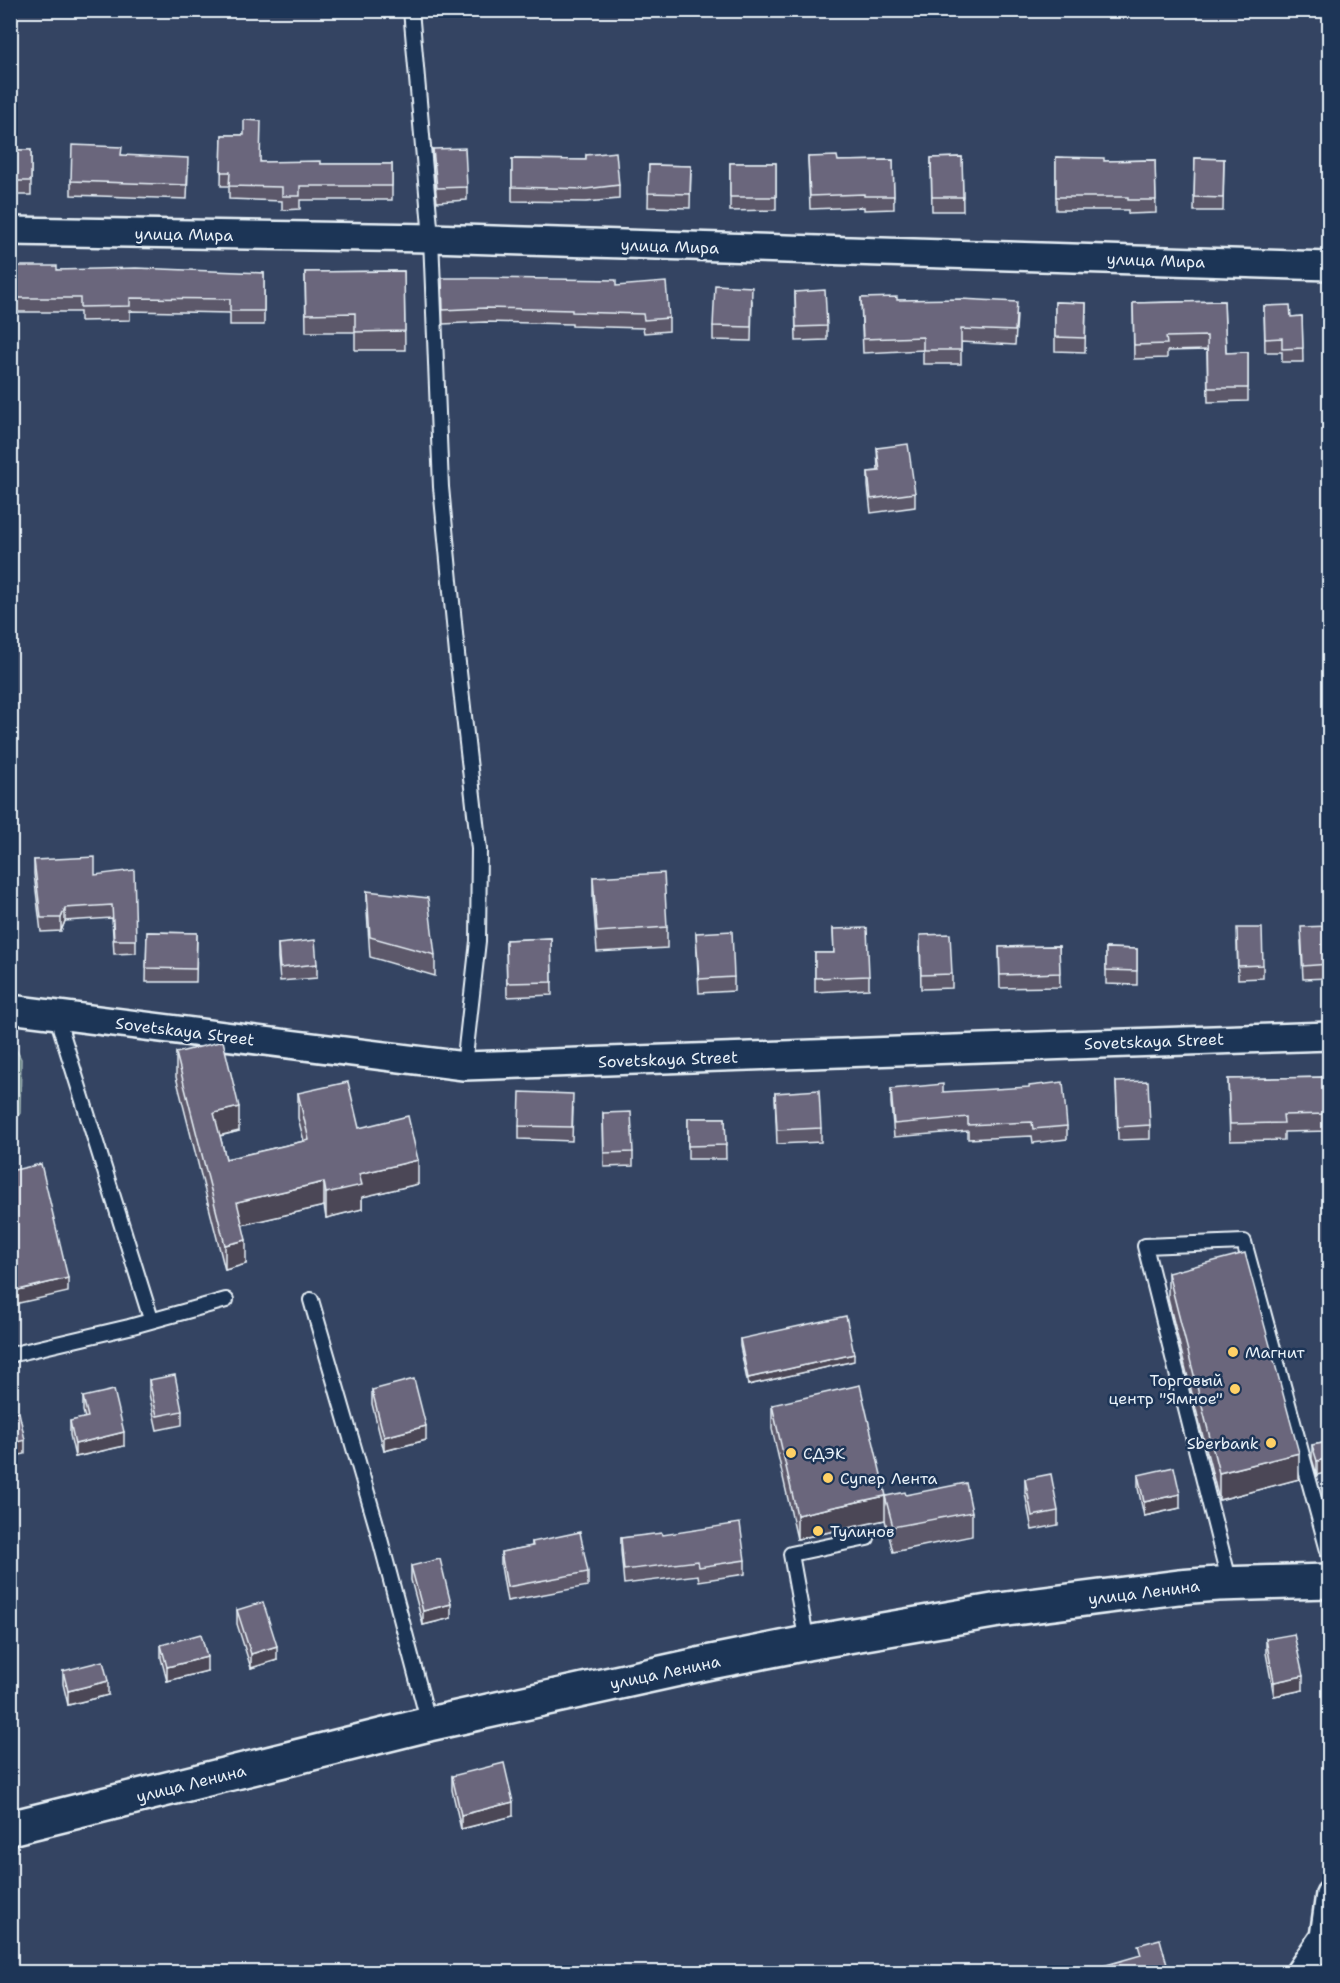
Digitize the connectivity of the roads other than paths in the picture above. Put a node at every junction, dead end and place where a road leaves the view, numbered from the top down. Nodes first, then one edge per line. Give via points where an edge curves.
1 (411, 10) edge
2 (10, 231) edge
3 (432, 238) junction
4 (1329, 266) edge
5 (10, 1009) edge
6 (56, 1014) junction
7 (1329, 1036) edge
8 (464, 1066) junction
9 (226, 1300) dead end
10 (311, 1300) dead end
11 (151, 1319) junction
12 (10, 1355) edge
13 (867, 1538) dead end
14 (1329, 1558) edge
15 (1329, 1581) edge
16 (1230, 1584) junction
17 (807, 1643) junction
18 (429, 1724) junction
19 (10, 1828) edge
20 (1329, 1894) edge
21 (1300, 1972) edge

1 - 3 lane
2 - 3 street, улица Мира
3 - 4 street, улица Мира
3 - 8 lane via 441,487 479,849 478,941
5 - 6 street, Sovetskaya Street
6 - 8 street, Sovetskaya Street
6 - 11 lane
7 - 8 street, Sovetskaya Street
9 - 11 lane
10 - 18 lane
11 - 12 lane
13 - 17 lane via 791,1554
14 - 16 lane via 1244,1242 1145,1246
15 - 16 street, улица Ленина
16 - 17 street, улица Ленина via 999,1610
17 - 18 street, улица Ленина
18 - 19 street, улица Ленина
20 - 21 street via 1324,1937

